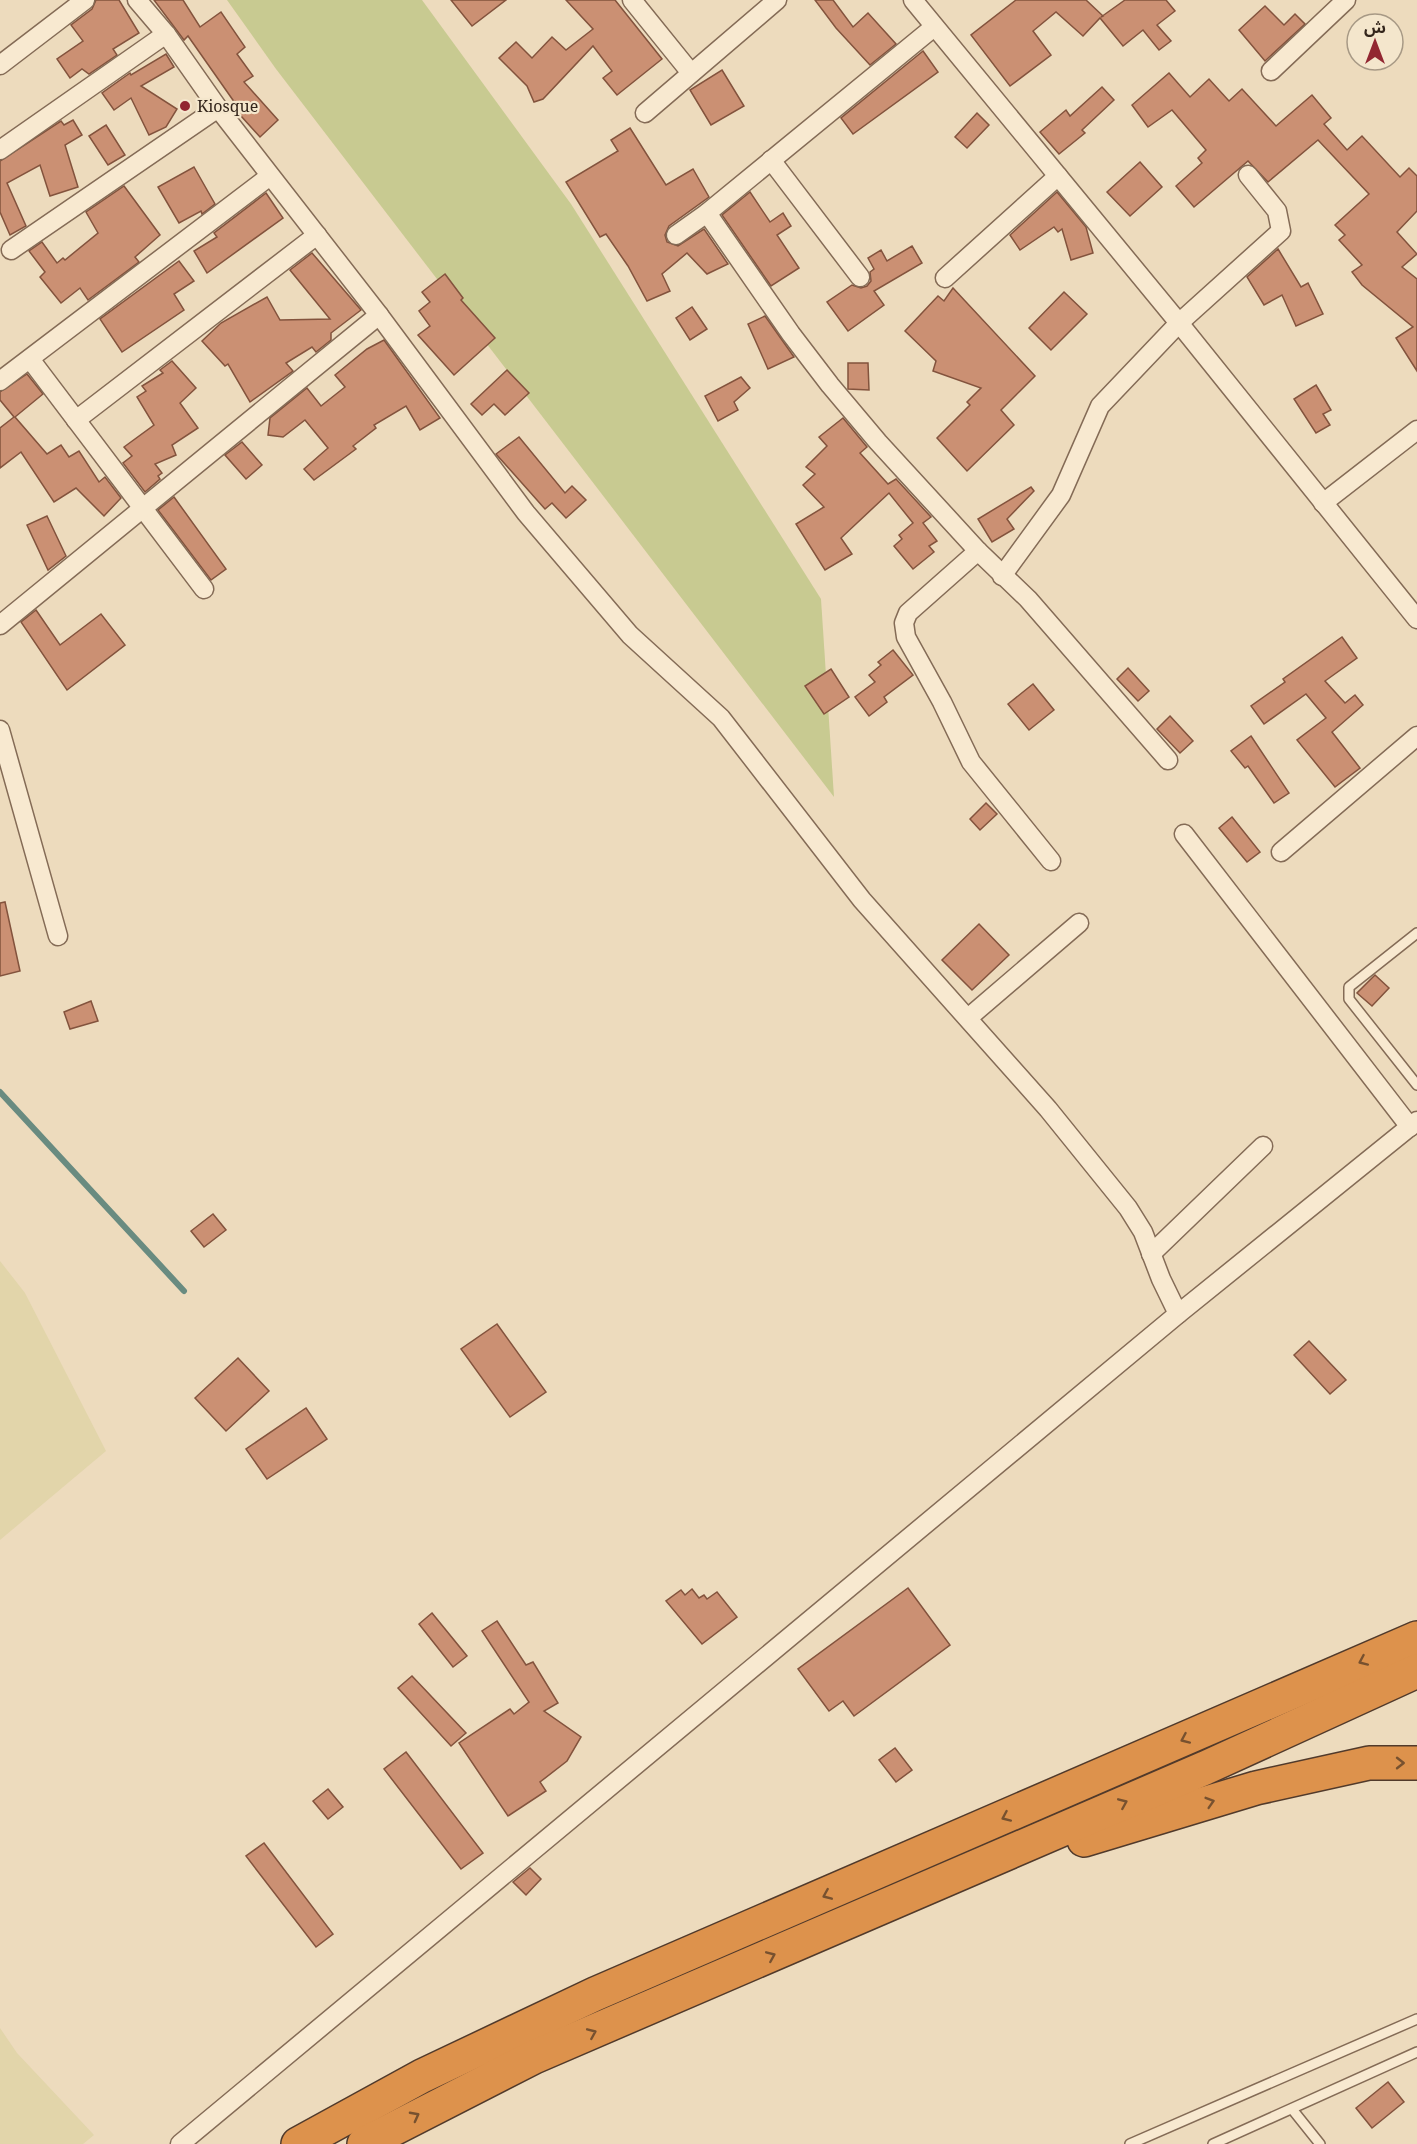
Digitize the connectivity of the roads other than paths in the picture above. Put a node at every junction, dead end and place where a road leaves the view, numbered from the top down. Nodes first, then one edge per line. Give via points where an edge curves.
1 (85, 0) edge
2 (137, 0) edge
3 (632, 0) edge
4 (777, 0) edge
5 (913, 0) edge
6 (1346, 0) edge
7 (934, 27) junction
8 (166, 34) junction
9 (0, 65) edge
10 (1270, 71) dead end
11 (691, 73) junction
12 (218, 108) junction
13 (645, 113) dead end
14 (0, 150) edge
15 (771, 160) junction
16 (1248, 175) dead end
17 (270, 176) junction
18 (1058, 176) junction
19 (707, 213) junction
20 (317, 235) junction
21 (676, 235) dead end
22 (11, 250) dead end
23 (860, 277) dead end
24 (945, 278) dead end
25 (379, 315) junction
26 (1179, 323) junction
27 (30, 359) junction
28 (0, 381) edge
29 (76, 420) junction
30 (1417, 430) edge
31 (1323, 503) junction
32 (143, 508) junction
33 (978, 551) junction
34 (1002, 576) junction
35 (204, 589) dead end
36 (1417, 620) edge
37 (0, 625) edge
38 (0, 730) edge
39 (1417, 736) edge
40 (1168, 760) dead end
41 (1184, 834) dead end
42 (1281, 852) dead end
43 (1051, 861) dead end
44 (1079, 923) dead end
45 (1417, 933) edge
46 (58, 936) dead end
47 (968, 1018) junction
48 (1417, 1085) edge
49 (1414, 1124) edge
50 (1263, 1146) dead end
51 (1151, 1254) junction
52 (1178, 1314) junction
53 (1417, 1638) edge
54 (1417, 1671) edge
55 (1417, 1763) edge
56 (933, 1886) junction
57 (1417, 2019) edge
58 (1417, 2052) edge
59 (1292, 2109) junction
60 (180, 2144) edge
61 (298, 2144) edge
62 (364, 2144) edge
63 (1130, 2144) edge
64 (1213, 2144) edge
65 (1320, 2144) edge

1 - 9 street
2 - 8 street
3 - 11 street
4 - 11 street
5 - 7 street
6 - 10 street
7 - 15 street
7 - 18 street
8 - 12 street
8 - 14 street
11 - 13 street
12 - 17 street
12 - 22 street
15 - 19 street
15 - 23 street
16 - 26 street via 1277,212 1281,231
17 - 20 street
17 - 27 street
18 - 24 street
18 - 26 street
19 - 21 street
19 - 33 street via 830,385
20 - 25 street
20 - 29 street
25 - 32 street
25 - 47 street via 526,513 630,635 721,718 862,900
26 - 31 street
26 - 34 street via 1100,406 1061,495
27 - 28 street
27 - 29 street
29 - 32 street
30 - 31 street
31 - 36 street
32 - 35 street
32 - 37 street
33 - 34 street
33 - 43 street via 908,613 904,623 906,637 971,762
34 - 40 street via 1028,598
38 - 46 street
39 - 42 street
41 - 49 street
44 - 47 street
45 - 48 lane via 1348,987 1348,999
47 - 51 street via 1128,1208
49 - 52 street
50 - 51 street
51 - 52 street
52 - 60 street
53 -> 61 highway via 595,1994 422,2076
56 -> 54 highway
56 -> 55 highway via 1256,1788 1369,1763
62 -> 56 highway via 534,2058
57 - 63 lane
58 - 59 lane
59 - 64 lane
59 - 65 lane

